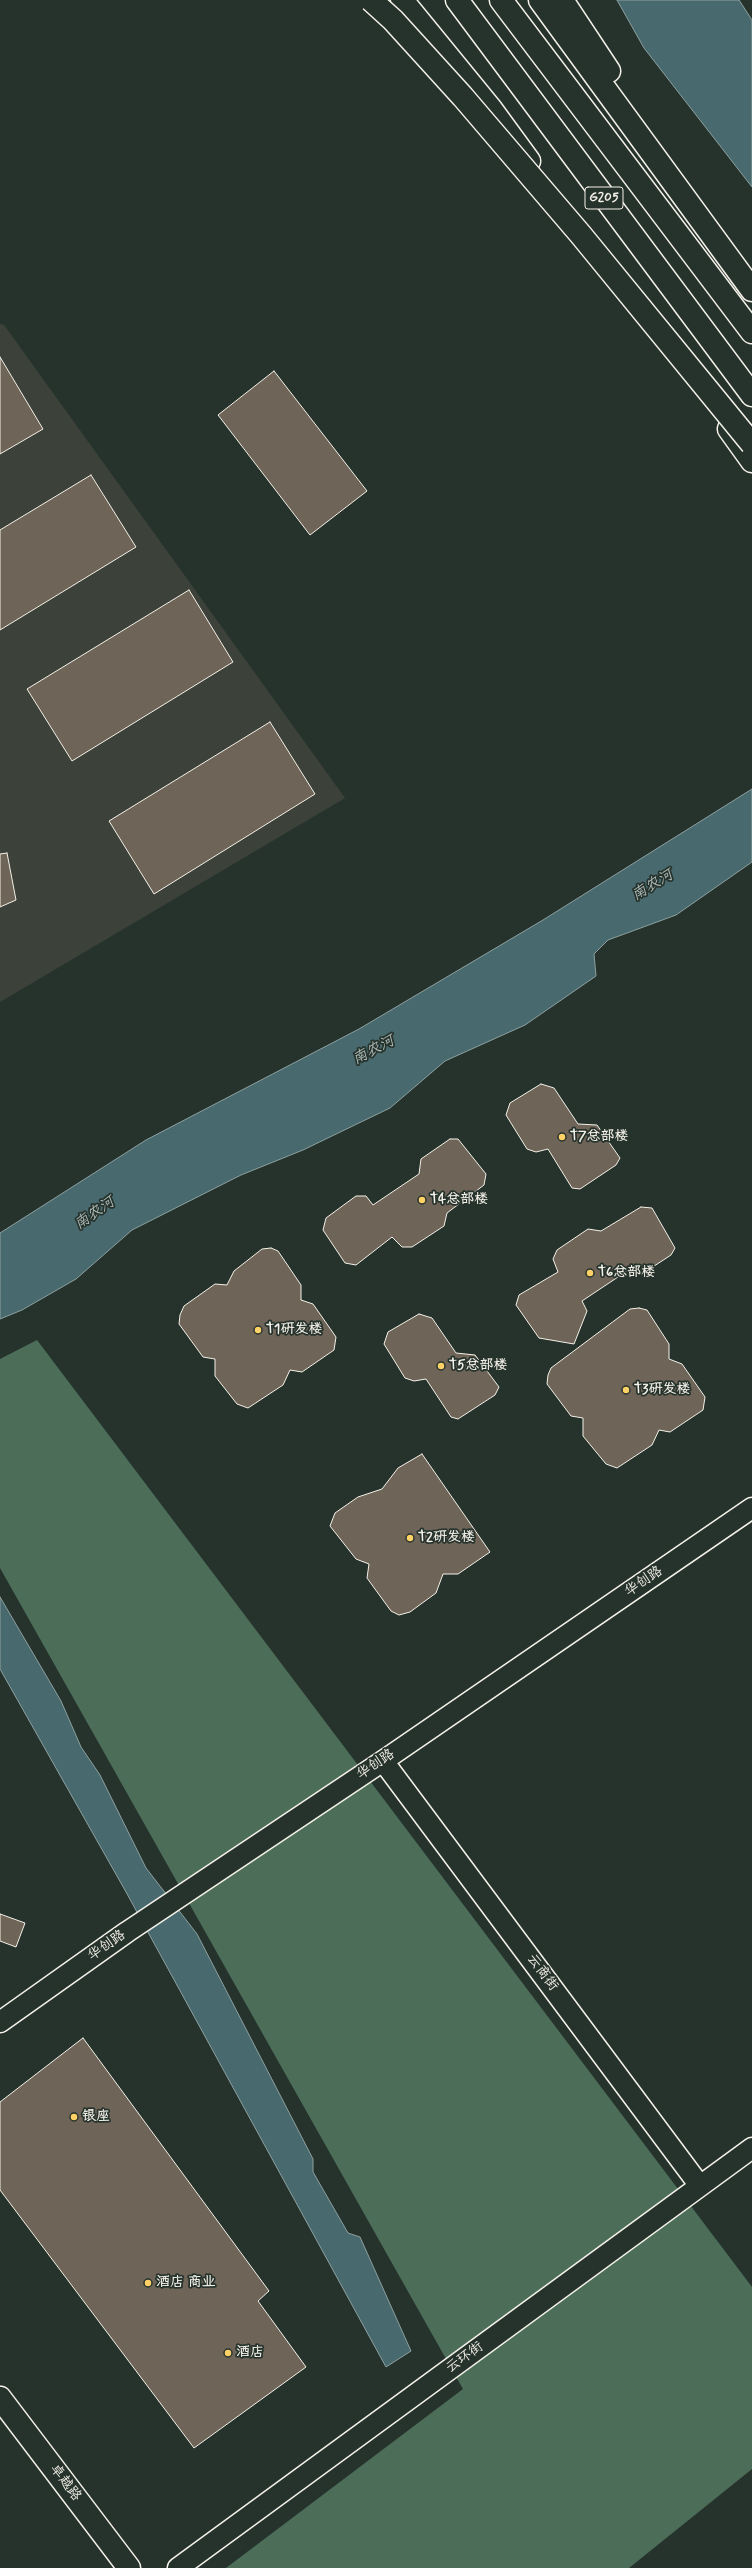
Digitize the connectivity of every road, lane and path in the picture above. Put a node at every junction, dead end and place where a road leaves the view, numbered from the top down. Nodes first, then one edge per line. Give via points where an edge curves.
1 (371, 0) edge
2 (402, 0) edge
3 (456, 0) edge
4 (501, 0) edge
5 (540, 0) edge
6 (562, 0) edge
7 (752, 279) edge
8 (752, 290) edge
9 (752, 332) edge
10 (752, 395) edge
11 (752, 444) edge
12 (752, 460) edge
13 (752, 1508) edge
14 (383, 1761) junction
15 (0, 2022) edge
16 (752, 2148) edge
17 (700, 2186) junction
18 (0, 2398) edge
19 (129, 2568) edge
20 (178, 2568) edge

1 - 11 main road, bridge via 393,20 458,92 581,234
2 - 12 main road via 491,109
3 - 10 main road, G205
4 - 9 main road, G205
5 - 8 main road
6 - 7 main road
13 - 14 street, 华创路
14 - 15 street, 华创路 via 126,1932
14 - 17 street, 云商街
16 - 17 street, 云环街
17 - 20 street, 云环街
18 - 19 main road, 卓越路

